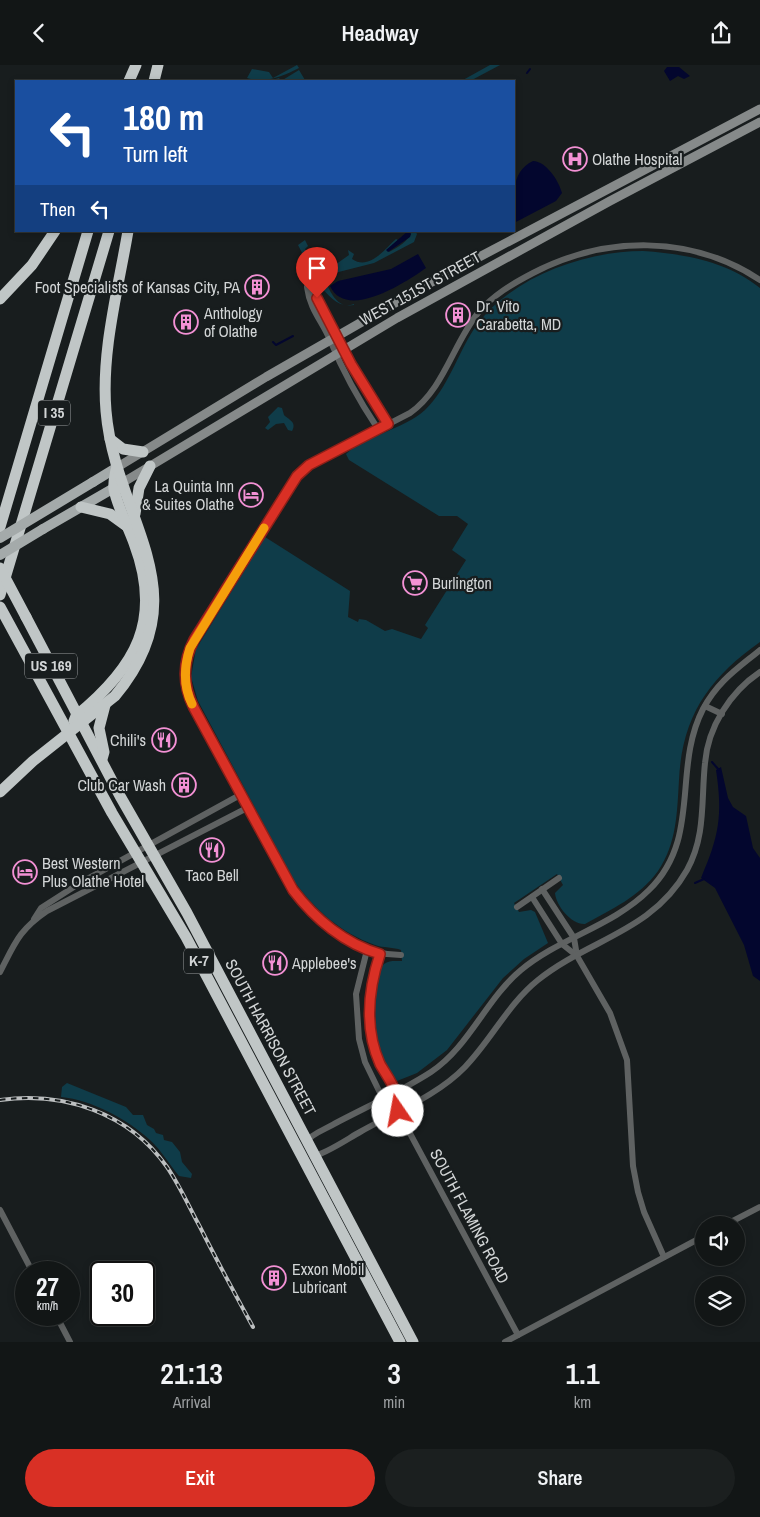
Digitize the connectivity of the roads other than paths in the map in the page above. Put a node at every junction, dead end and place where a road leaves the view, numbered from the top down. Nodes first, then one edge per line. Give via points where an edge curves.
1 (137, 65) edge
2 (158, 65) edge
3 (130, 80) edge
4 (133, 80) edge
5 (154, 80) edge
6 (760, 109) edge
7 (760, 123) edge
8 (54, 232) edge
9 (88, 232) edge
10 (109, 232) edge
11 (128, 232) edge
12 (760, 279) edge
13 (0, 299) edge
14 (334, 338) junction
15 (344, 348) junction
16 (334, 354) junction
17 (388, 424) junction
18 (378, 429) junction
19 (110, 439) junction
20 (143, 452) junction
21 (150, 466) junction
22 (116, 469) junction
23 (118, 485) junction
24 (81, 507) junction
25 (132, 523) junction
26 (0, 527) edge
27 (0, 538) edge
28 (0, 555) edge
29 (0, 568) edge
30 (0, 595) edge
31 (0, 607) edge
32 (760, 649) edge
33 (760, 672) edge
34 (105, 705) junction
35 (705, 706) junction
36 (722, 714) junction
37 (79, 720) junction
38 (68, 734) junction
39 (101, 761) junction
40 (0, 792) edge
41 (240, 795) junction
42 (247, 808) junction
43 (148, 844) junction
44 (135, 852) junction
45 (156, 857) junction
46 (142, 864) junction
47 (559, 878) dead end
48 (542, 889) junction
49 (532, 897) junction
50 (516, 907) dead end
51 (32, 922) junction
52 (574, 938) junction
53 (562, 944) junction
54 (367, 950) junction
55 (380, 954) junction
56 (401, 955) dead end
57 (577, 956) junction
58 (0, 972) edge
59 (396, 1091) junction
60 (383, 1099) junction
61 (398, 1111) junction
62 (307, 1139) junction
63 (300, 1153) junction
64 (316, 1156) junction
65 (760, 1207) edge
66 (0, 1210) edge
67 (742, 1216) edge
68 (695, 1241) edge
69 (664, 1257) junction
70 (27, 1261) edge
71 (62, 1326) edge
72 (518, 1335) junction
73 (70, 1342) edge
74 (400, 1342) edge
75 (414, 1342) edge
76 (505, 1342) edge

1 - 3 highway
1 - 4 highway
2 - 5 highway
6 - 14 main road, WEST 151ST STREET via 477,257
7 - 15 main road, WEST 151ST STREET via 542,237
8 - 13 highway via 32,265
9 - 26 highway, I 35
10 - 30 highway, I 35
11 - 19 highway via 105,374
12 - 17 street via 720,258 663,247 620,245 564,259 521,280 492,299 466,330 454,356 426,398 410,413
14 - 14 street via 317,298 307,287 309,303
14 - 15 street
14 - 16 street
14 - 20 main road, WEST 151ST STREET
15 - 16 main road, WEST 151ST STREET
15 - 17 street
16 - 18 street
16 - 21 main road, WEST 151ST STREET
17 - 18 street
18 - 41 street via 300,472 190,648 185,671 188,695
19 - 20 highway via 123,449
19 - 22 highway
20 - 22 main road, WEST 151ST STREET
21 - 23 main road, WEST 151ST STREET
21 - 25 highway via 139,488
22 - 23 highway
22 - 27 main road, WEST 151ST STREET, bridge
23 - 24 main road, WEST 151ST STREET
23 - 25 highway
24 - 25 highway
24 - 28 main road, WEST 151ST STREET, bridge
25 - 34 highway via 152,568 155,592 153,619 137,666
25 - 37 highway via 144,577 142,628 133,653 117,679
29 - 37 highway, US 169, bridge
31 - 38 highway, K-7
32 - 35 street via 724,680
33 - 36 street via 735,694
34 - 37 highway
34 - 39 highway via 99,728 104,752
35 - 36 street
35 - 52 street via 687,757 683,825 673,857 650,890 633,904
36 - 57 street via 706,754 702,824 687,870 650,914
37 - 38 highway
37 - 39 highway, SOUTH HARRISON STREET / K-7
38 - 40 highway
38 - 44 highway, SOUTH HARRISON STREET / K-7
39 - 43 highway, SOUTH HARRISON STREET / K-7
41 - 42 street
41 - 43 street
42 - 45 street
42 - 54 street via 286,879 305,905 336,932
43 - 44 street
43 - 45 highway, SOUTH HARRISON STREET / K-7
44 - 46 highway, SOUTH HARRISON STREET / K-7
44 - 51 street via 58,896 41,908
45 - 46 street
45 - 62 highway, SOUTH HARRISON STREET / K-7
46 - 51 street
46 - 63 highway, SOUTH HARRISON STREET / K-7 via 186,937
47 - 48 street
48 - 49 street
48 - 52 street
49 - 50 street
49 - 53 street
51 - 58 street via 20,933
52 - 53 street
52 - 57 street
53 - 57 street
53 - 59 street via 520,971 446,1059 432,1071
54 - 55 street
54 - 60 street via 356,994 356,1021 365,1062
55 - 56 street
55 - 59 street via 372,983 369,1017 375,1050
57 - 61 street via 529,987 455,1077
57 - 69 street via 610,1013 627,1060 638,1192
59 - 60 street
59 - 61 street
60 - 61 street
60 - 62 street
61 - 64 street
61 - 72 street, SOUTH FLAMING ROAD
62 - 63 street
62 - 64 highway, SOUTH HARRISON STREET / K-7
63 - 64 street
63 - 74 highway, SOUTH HARRISON STREET / K-7
64 - 75 highway, SOUTH HARRISON STREET / K-7
65 - 67 street
66 - 70 street
68 - 69 street
69 - 72 street
71 - 73 street
72 - 76 street

